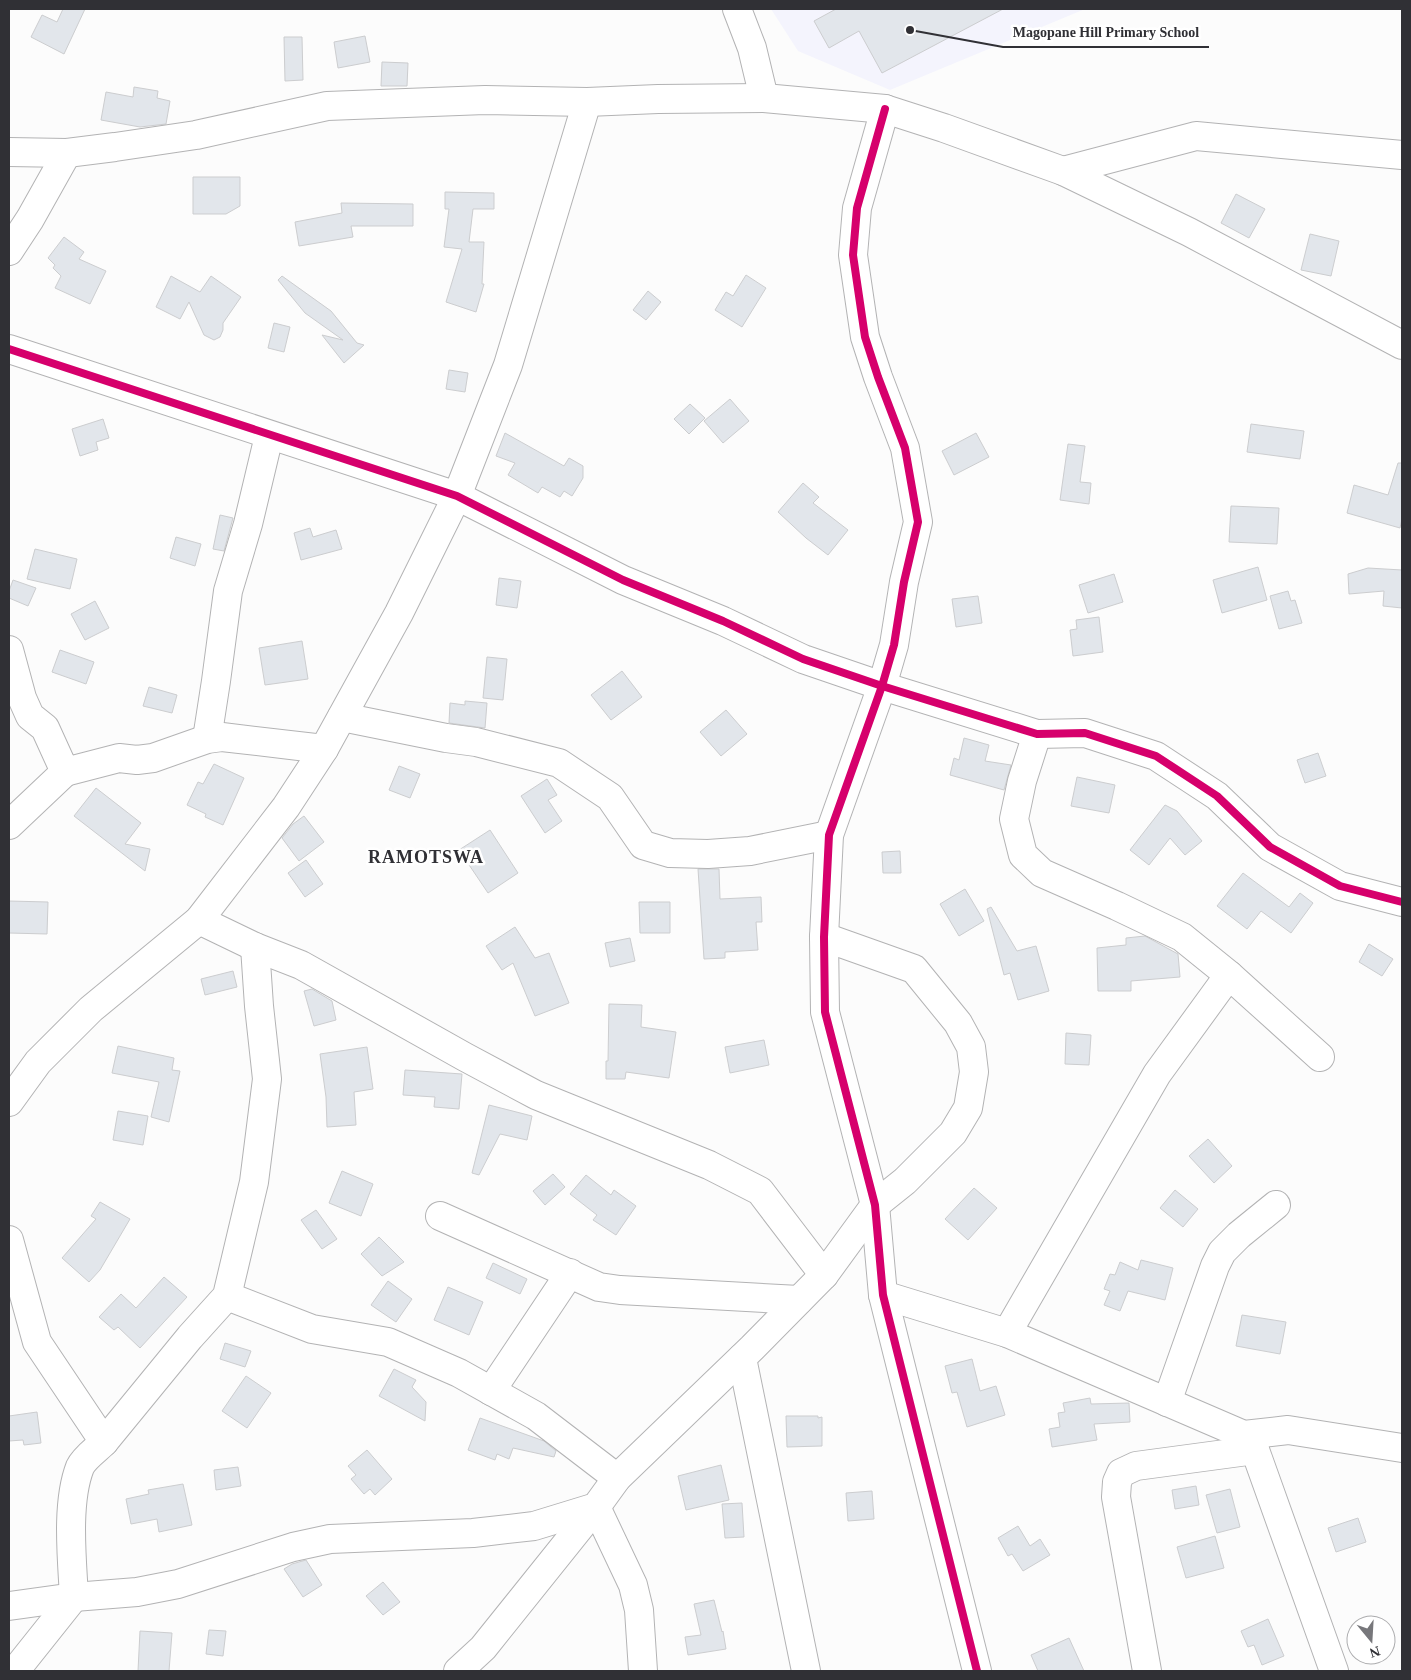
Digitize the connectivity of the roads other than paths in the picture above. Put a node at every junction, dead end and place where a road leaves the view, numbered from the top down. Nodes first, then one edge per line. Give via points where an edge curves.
1 (737, 9) edge
2 (764, 98) junction
3 (587, 102) junction
4 (885, 109) junction
5 (9, 152) edge
6 (67, 153) junction
7 (1402, 155) edge
8 (1063, 170) junction
9 (9, 251) edge
10 (1402, 345) edge
11 (9, 349) edge
12 (269, 436) junction
13 (457, 496) junction
14 (9, 650) edge
15 (882, 686) junction
16 (342, 717) junction
17 (1037, 734) junction
18 (207, 739) junction
19 (324, 748) junction
20 (65, 772) junction
21 (9, 825) edge
22 (829, 835) junction
23 (1402, 902) edge
24 (199, 920) junction
25 (824, 937) junction
26 (255, 946) junction
27 (1229, 975) junction
28 (1320, 1057) dead end
29 (9, 1102) edge
30 (875, 1205) junction
31 (1276, 1206) dead end
32 (440, 1216) dead end
33 (9, 1240) edge
34 (570, 1273) junction
35 (824, 1275) junction
36 (883, 1295) junction
37 (227, 1296) junction
38 (799, 1300) junction
39 (1007, 1333) junction
40 (742, 1358) junction
41 (491, 1391) junction
42 (1167, 1402) junction
43 (104, 1442) junction
44 (1249, 1442) junction
45 (1402, 1448) edge
46 (617, 1478) junction
47 (596, 1507) junction
48 (74, 1597) junction
49 (9, 1606) edge
50 (15, 1671) edge
51 (458, 1671) edge
52 (643, 1671) edge
53 (806, 1671) edge
54 (977, 1671) edge
55 (1147, 1671) edge
56 (1334, 1671) edge

1 - 2 street via 752,48
2 - 3 street
2 - 4 street
3 - 6 street via 485,100 327,106 196,135
3 - 13 street via 508,365
4 - 8 street
4 - 15 street via 857,208 853,255 865,336 905,448 918,522 894,645
5 - 6 street
6 - 9 street
7 - 8 street via 1196,136
8 - 10 street
11 - 12 street
12 - 13 street
12 - 18 street via 228,591
13 - 15 street via 623,580 723,621 803,659
13 - 16 street via 399,613
14 - 20 street via 27,710 45,728
15 - 17 street
15 - 22 street
16 - 19 street
16 - 22 street via 476,742 559,763 610,797 643,846 670,853 750,851
17 - 23 street via 1085,733 1156,756 1217,796 1270,847 1340,886
17 - 27 street via 1014,819 1023,855 1042,873 1182,938
18 - 19 street via 231,738
18 - 20 street via 153,758 119,758
19 - 24 street via 286,807
20 - 21 street
22 - 25 street
24 - 26 street
24 - 29 street via 91,1009 38,1062
25 - 30 street via 825,1012
25 - 30 street via 914,970 958,1023 971,1047 974,1072 968,1108 953,1133 905,1181
26 - 35 street via 301,965 536,1095 709,1165 760,1191
26 - 37 street via 267,1080 254,1182
27 - 28 street
27 - 39 street via 1157,1074
30 - 35 street
30 - 36 street
31 - 42 street via 1238,1235 1222,1252
32 - 34 street
33 - 43 street via 37,1342
34 - 38 street via 599,1287 620,1290
34 - 41 street
35 - 38 street
36 - 39 street
36 - 54 street
37 - 41 street via 312,1329 388,1342 459,1373
37 - 43 street
38 - 40 street
39 - 42 street
40 - 46 street
40 - 53 street
41 - 46 street via 536,1416
42 - 44 street
43 - 48 street via 81,1466 73,1496
44 - 45 street via 1288,1430
44 - 55 street via 1136,1466 1121,1473 1116,1496
44 - 56 street
46 - 47 street
47 - 48 street via 526,1527 473,1533 330,1539 293,1547 178,1584 137,1592
47 - 51 street via 483,1648
47 - 52 street via 633,1585 639,1610
48 - 49 street
48 - 50 street

